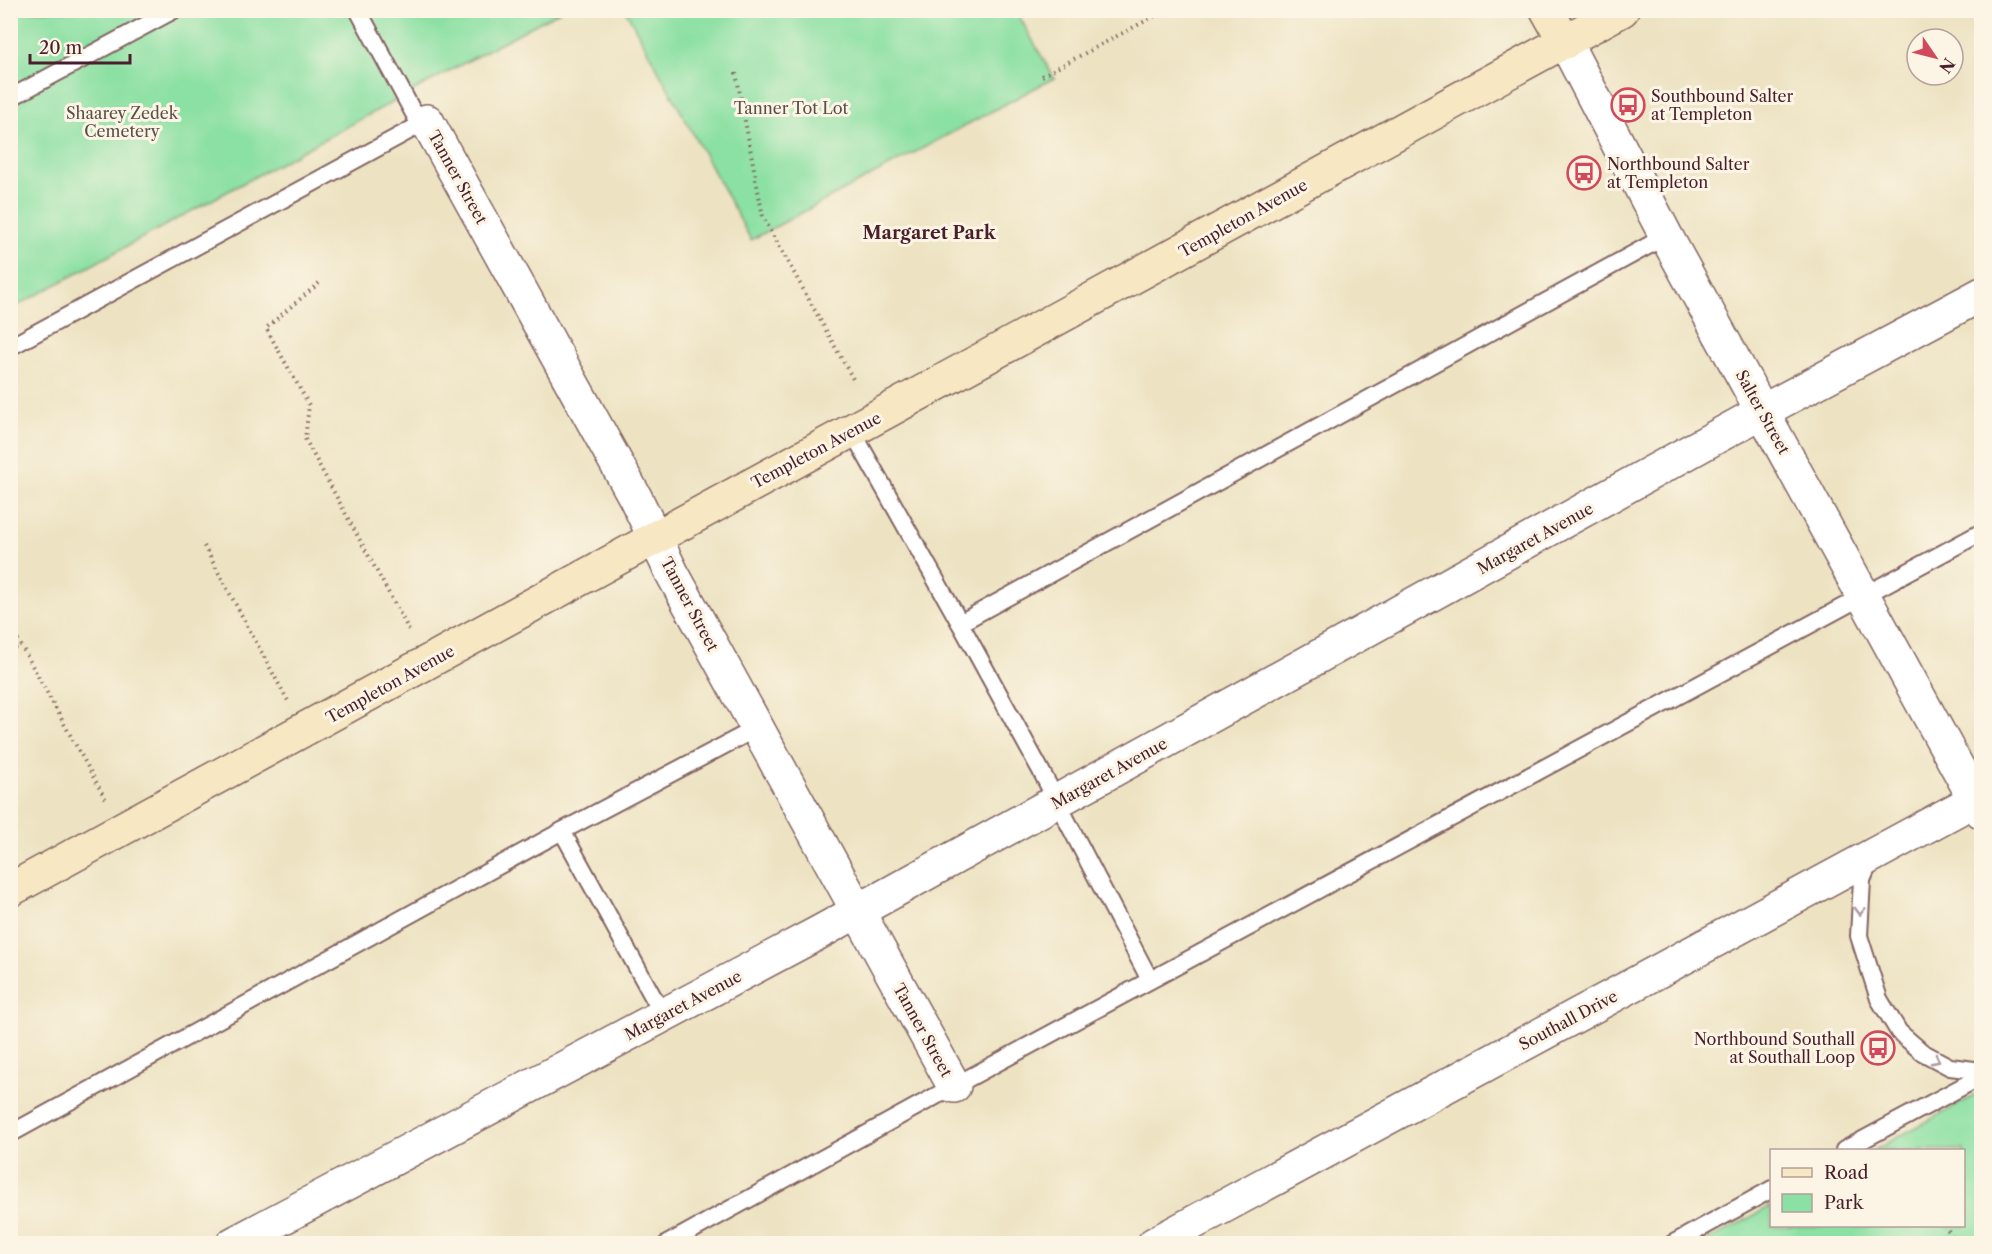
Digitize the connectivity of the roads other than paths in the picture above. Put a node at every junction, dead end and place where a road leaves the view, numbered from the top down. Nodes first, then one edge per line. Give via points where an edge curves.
1 (174, 10) edge
2 (358, 10) edge
3 (1547, 10) edge
4 (1622, 10) edge
5 (1565, 42) junction
6 (10, 98) edge
7 (424, 123) junction
8 (1666, 236) junction
9 (1982, 294) edge
10 (10, 347) edge
11 (1763, 411) junction
12 (852, 431) junction
13 (1982, 532) edge
14 (654, 538) junction
15 (1864, 595) junction
16 (960, 623) junction
17 (757, 728) junction
18 (1058, 801) junction
19 (1979, 803) edge
20 (562, 831) junction
21 (1873, 855) junction
22 (10, 890) edge
23 (859, 910) junction
24 (1150, 980) junction
25 (663, 1015) junction
26 (1982, 1071) edge
27 (1982, 1076) edge
28 (954, 1086) junction
29 (10, 1134) edge
30 (1846, 1149) edge
31 (1770, 1191) edge
32 (233, 1244) edge
33 (667, 1244) edge
34 (1154, 1244) edge
35 (1672, 1244) edge

1 - 6 lane
2 - 7 lane
3 - 5 street, Salter Street
4 - 5 street, Templeton Avenue
5 - 8 street, Salter Street
5 - 12 street, Templeton Avenue
7 - 10 lane
7 - 14 street, Tanner Street via 635,496
8 - 11 street, Salter Street
8 - 16 lane
9 - 11 street, Margaret Avenue
11 - 15 street, Salter Street
11 - 18 street, Margaret Avenue
12 - 14 street, Templeton Avenue
12 - 16 lane
13 - 15 lane
14 - 17 street, Tanner Street
14 - 22 street, Templeton Avenue
15 - 19 street, Salter Street
15 - 24 lane
16 - 18 lane
17 - 20 lane
17 - 23 street, Tanner Street
18 - 23 street, Margaret Avenue
18 - 24 lane
19 - 21 street, Southall Drive
20 - 25 lane
20 - 29 lane
21 -> 26 lane via 1862,880 1859,936 1879,999 1899,1032 1922,1052 1950,1067
21 - 34 street, Southall Drive
23 - 25 street, Margaret Avenue
23 - 28 street, Tanner Street
24 - 28 lane
25 - 32 street, Margaret Avenue
27 - 30 lane
28 - 33 lane
31 - 35 lane

